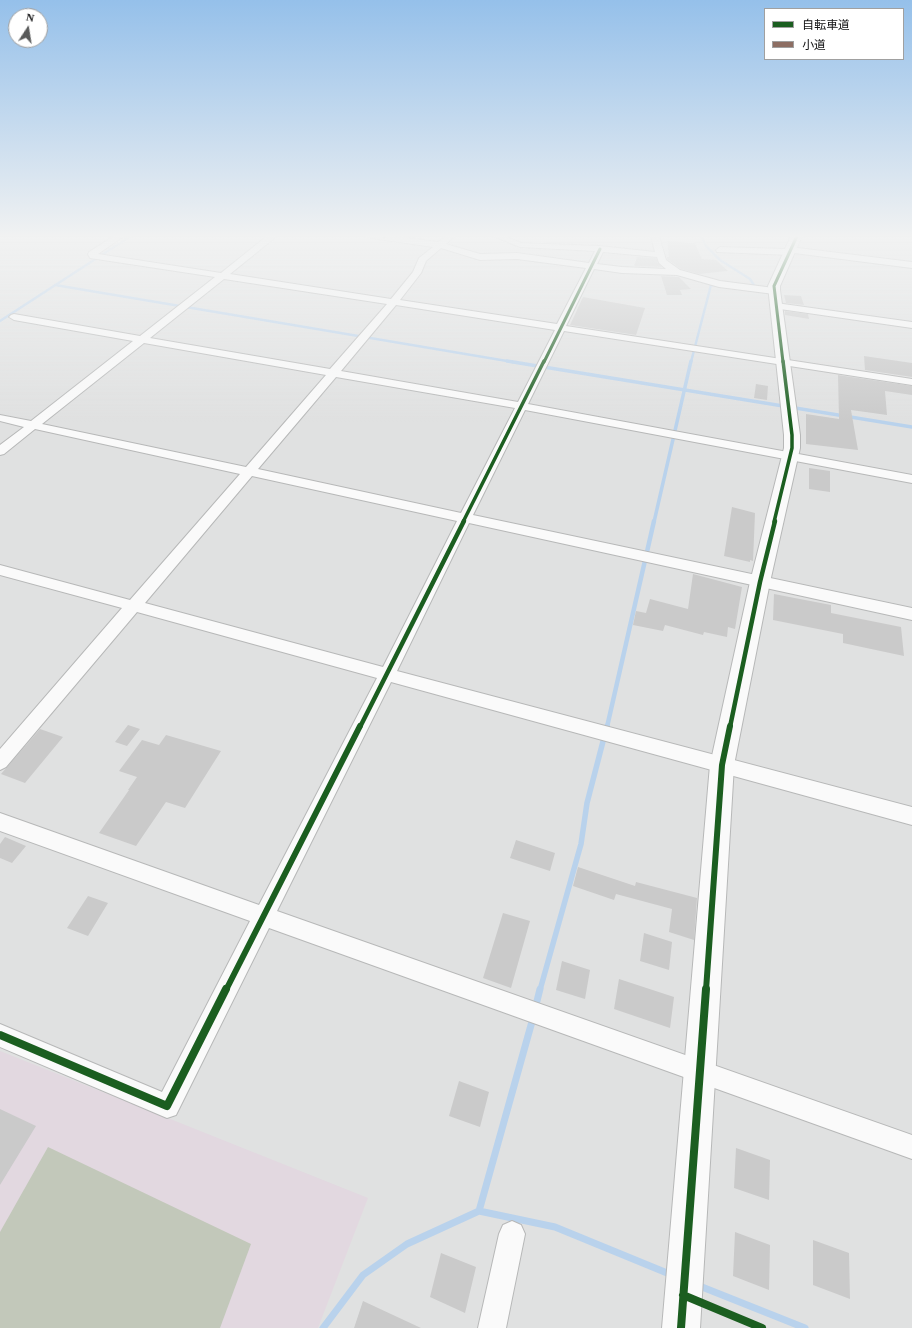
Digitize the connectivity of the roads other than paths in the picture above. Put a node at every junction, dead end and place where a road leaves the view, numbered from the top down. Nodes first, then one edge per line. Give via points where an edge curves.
1 (194, 298) edge
2 (368, 298) edge
3 (397, 298) edge
4 (577, 298) edge
5 (775, 298) joint
6 (394, 302) junction
7 (14, 317) dead end
8 (912, 325) edge
9 (562, 328) junction
10 (141, 339) junction
11 (783, 362) junction
12 (333, 372) junction
13 (912, 382) edge
14 (521, 406) junction
15 (0, 418) edge
16 (34, 425) junction
17 (0, 451) edge
18 (790, 456) junction
19 (249, 471) junction
20 (912, 479) edge
21 (465, 518) junction
22 (0, 570) edge
23 (760, 582) junction
24 (133, 606) junction
25 (912, 614) edge
26 (387, 674) junction
27 (0, 762) edge
28 (722, 765) junction
29 (912, 816) edge
30 (0, 822) edge
31 (264, 916) junction
32 (0, 1035) edge
33 (699, 1071) junction
34 (912, 1147) edge
35 (512, 1234) dead end
36 (492, 1328) edge
37 (681, 1328) edge

1 - 10 street
2 - 6 street
3 - 6 street
4 - 9 street
5 - 8 street
5 - 11 street
6 - 9 street
6 - 12 street
7 - 10 street
9 - 11 street
9 - 14 street
10 - 12 street
10 - 16 street
11 - 13 street
11 - 18 street via 792,435
12 - 14 street
12 - 19 street
14 - 18 street
14 - 21 street
15 - 16 street
16 - 17 street
16 - 19 street
18 - 20 street
18 - 23 street
19 - 21 street
19 - 24 street
21 - 23 street
21 - 26 street
22 - 24 street
23 - 25 street
23 - 28 street
24 - 26 street
24 - 27 street
26 - 28 street
26 - 31 street
28 - 29 street
28 - 33 street
30 - 31 street
31 - 32 street via 167,1106
31 - 33 street
33 - 34 street
33 - 37 street
35 - 36 street

